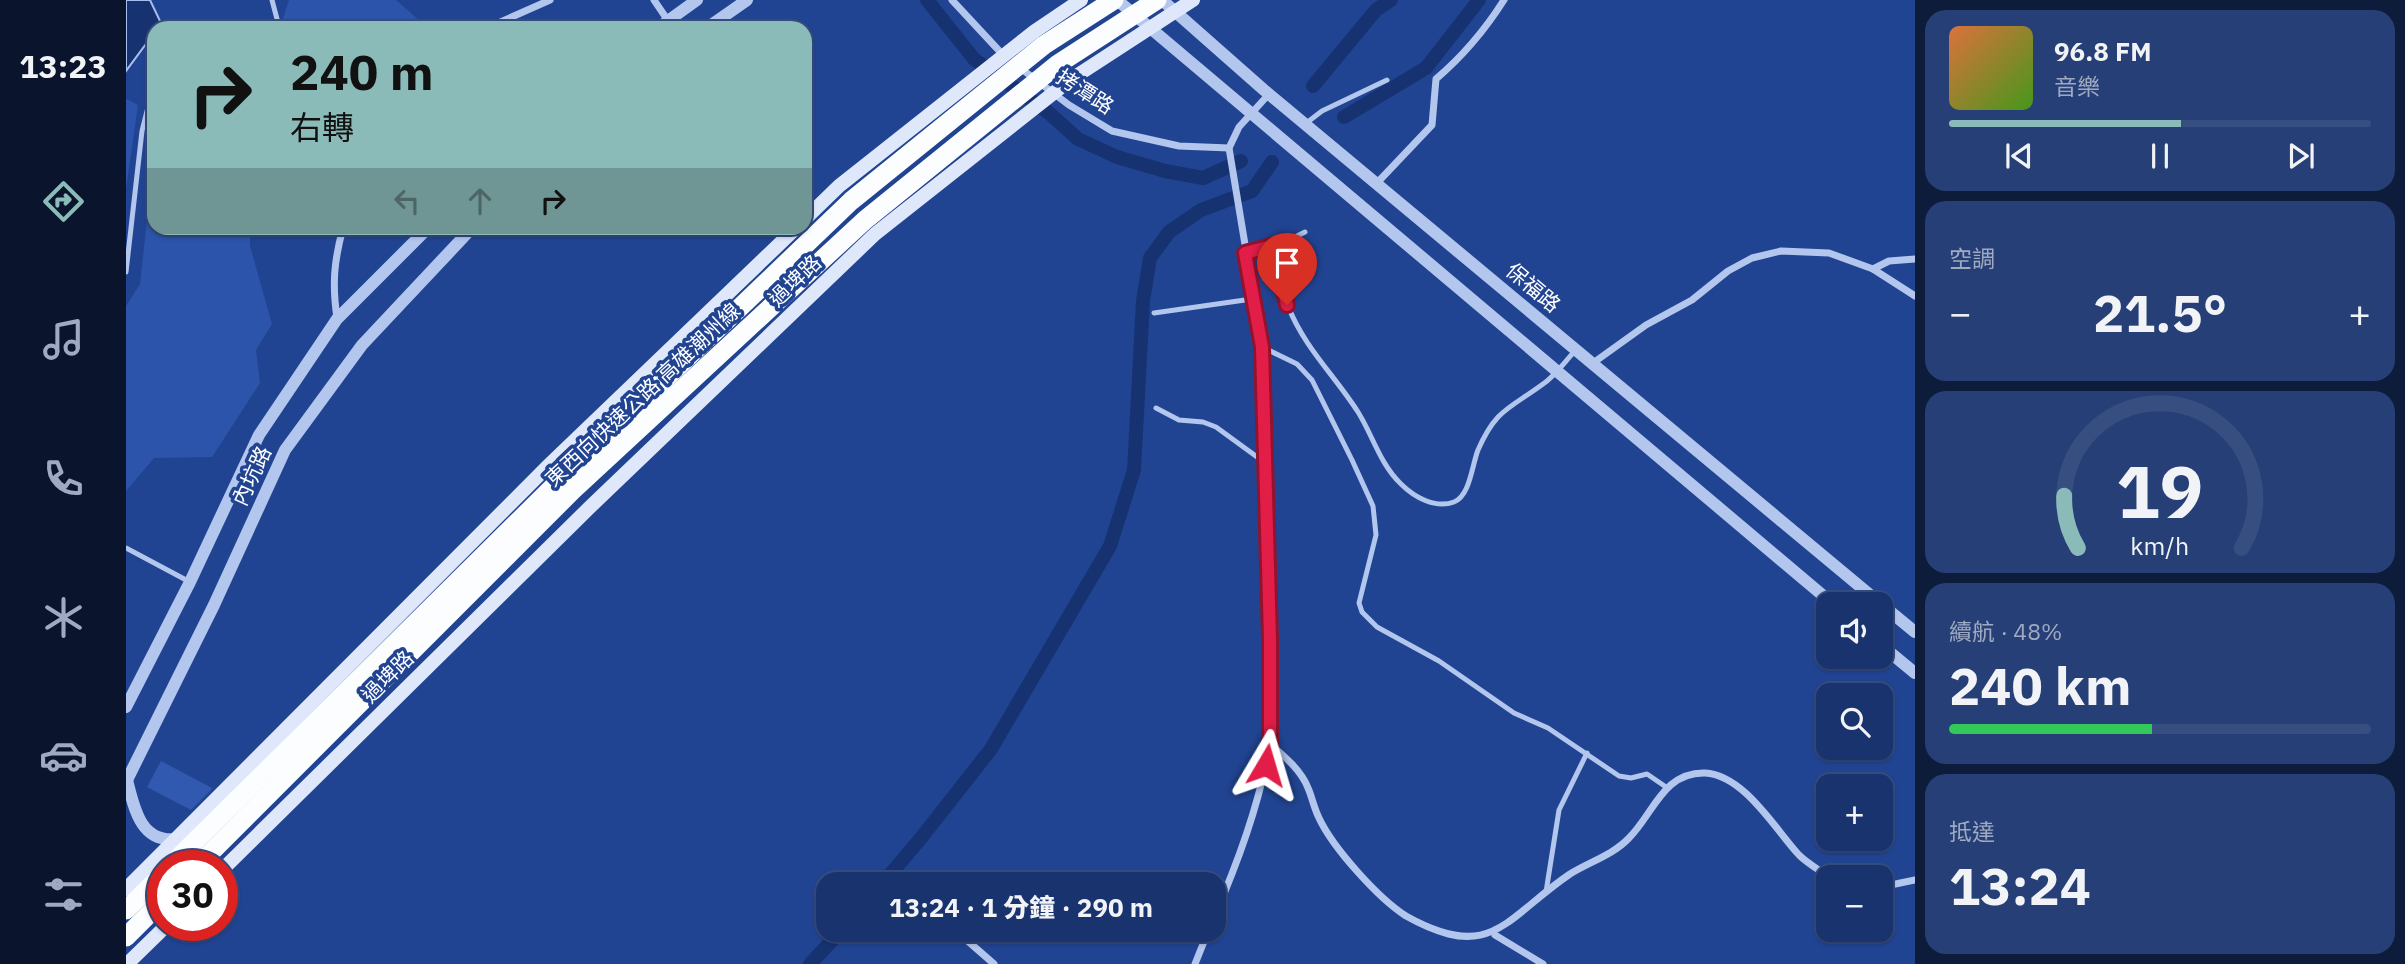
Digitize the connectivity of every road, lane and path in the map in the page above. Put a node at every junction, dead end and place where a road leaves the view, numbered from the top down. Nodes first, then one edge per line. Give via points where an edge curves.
1 (272, 0) edge
2 (546, 0) edge
3 (654, 0) edge
4 (697, 0) edge
5 (747, 0) edge
6 (952, 0) edge
7 (1081, 0) edge
8 (1116, 0) edge
9 (1159, 0) edge
10 (1193, 0) edge
11 (1504, 0) edge
12 (1175, 12) junction
13 (277, 21) edge
14 (502, 21) edge
15 (664, 21) edge
16 (671, 21) edge
17 (717, 21) edge
18 (1150, 28) junction
19 (1000, 59) junction
20 (1387, 80) dead end
21 (1269, 94) junction
22 (1050, 96) junction
23 (147, 111) edge
24 (1251, 114) junction
25 (1305, 124) junction
26 (1229, 152) junction
27 (1377, 183) junction
28 (812, 212) edge
29 (1306, 232) dead end
30 (341, 235) edge
31 (421, 235) edge
32 (464, 235) edge
33 (789, 235) edge
34 (1283, 243) junction
35 (1245, 253) junction
36 (1915, 259) edge
37 (1873, 269) junction
38 (126, 272) edge
39 (1915, 296) edge
40 (1252, 299) junction
41 (1154, 313) dead end
42 (337, 319) junction
43 (1262, 347) junction
44 (1576, 349) junction
45 (1593, 363) junction
46 (1557, 372) junction
47 (1156, 408) dead end
48 (1264, 462) junction
49 (126, 548) edge
50 (190, 582) junction
51 (1819, 592) edge
52 (1867, 592) edge
53 (1893, 614) edge
54 (1915, 632) edge
55 (1893, 655) edge
56 (1915, 673) edge
57 (126, 707) edge
58 (1270, 744) junction
59 (1587, 753) junction
60 (126, 781) edge
61 (1666, 787) junction
62 (176, 839) junction
63 (186, 850) edge
64 (213, 850) edge
65 (238, 854) edge
66 (1816, 868) edge
67 (1915, 880) edge
68 (1893, 885) edge
69 (126, 889) edge
70 (147, 890) edge
71 (1226, 890) edge
72 (1546, 892) junction
73 (126, 910) edge
74 (147, 916) edge
75 (1495, 935) junction
76 (126, 937) edge
77 (151, 941) edge
78 (969, 942) edge
79 (1204, 942) edge
80 (128, 964) edge
81 (994, 964) edge
82 (1195, 964) edge
83 (1543, 964) edge

1 - 13 lane
2 - 14 street
3 - 15 street
4 - 16 street
5 - 17 street
6 - 19 street, 拷潭路
7 - 19 main road
8 - 18 street
8 - 63 highway, 東西向快速公路 高雄潮州線, bridge via 1045,45 851,201
9 - 12 street, 保福路
9 - 64 highway, 東西向快速公路 高雄潮州線, bridge via 1058,64 865,220 573,490
10 - 12 main road, 過埤路
11 - 27 street via 1487,27 1436,79 1432,125
12 - 18 main road, 過埤路
12 - 21 street, 保福路
18 - 22 main road, 過埤路
18 - 24 street
19 - 22 street, 拷潭路
19 - 28 main road
20 - 25 lane
21 - 24 street
21 - 25 street, 保福路
22 - 26 street, 拷潭路 via 1112,131
22 - 65 main road, 過埤路 via 875,233
23 - 38 lane
24 - 26 street via 1239,127
24 - 46 street
25 - 27 street, 保福路
26 - 35 street
27 - 44 street, 保福路
29 - 34 lane
30 - 42 street via 334,263
31 - 42 street, 內坑路
32 - 60 street, 內坑路 via 362,345 285,450
33 - 62 main road, 過埤路 via 548,466
34 - 35 lane
34 - 46 lane via 1287,305 1307,344 1359,414 1385,466 1419,498 1455,502 1464,493 1477,452 1495,418
35 - 40 street
36 - 37 street via 1889,261
37 - 39 street
37 - 45 street via 1829,253 1781,251 1752,258
40 - 41 lane
40 - 43 street
42 - 50 street, 內坑路 via 259,435
43 - 48 street
43 - 59 lane via 1297,364 1311,380 1373,506 1376,536 1359,603 1362,612 1377,627 1514,713
44 - 45 street, 保福路
44 - 46 lane
45 - 52 street, 保福路
46 - 51 street
47 - 48 lane via 1179,420 1216,427
48 - 58 street
49 - 50 lane
50 - 57 street, 內坑路
53 - 54 street, 保福路
55 - 56 street
58 - 71 street via 1262,787
58 - 75 street via 1307,785 1319,818 1344,855 1404,915 1435,933 1458,939
59 - 61 lane via 1619,776 1647,774
59 - 72 lane via 1559,810
60 - 62 street, 內坑路 via 142,823 157,837
61 - 66 street via 1683,777 1706,773 1732,781
61 - 72 street via 1623,844
62 - 69 main road, 過埤路
67 - 68 street
70 - 73 highway
72 - 75 street
74 - 76 highway
75 - 83 street
77 - 80 main road
78 - 81 street
79 - 82 street

